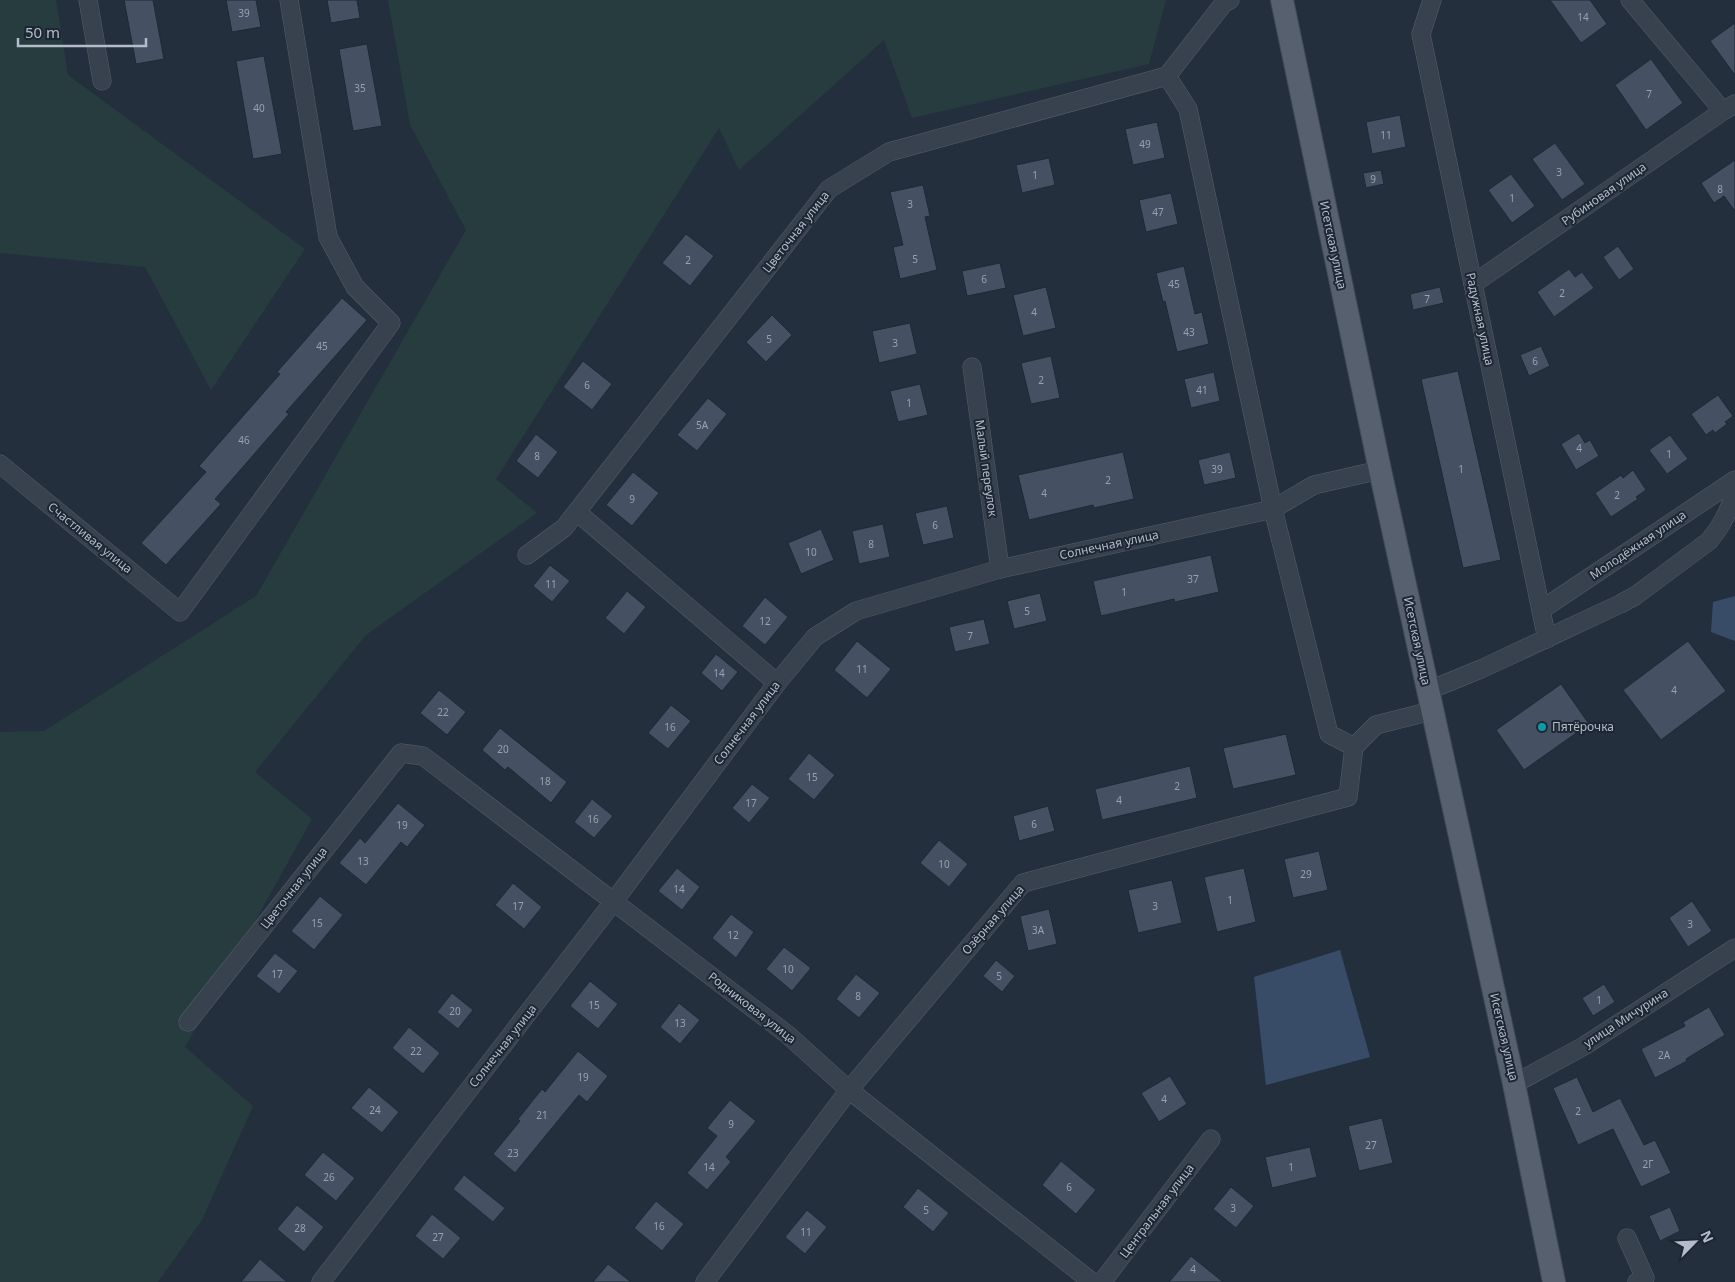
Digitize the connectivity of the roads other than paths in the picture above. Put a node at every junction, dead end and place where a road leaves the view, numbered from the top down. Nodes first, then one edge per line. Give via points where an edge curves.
1 (88, 0) edge
2 (290, 0) edge
3 (1230, 0) edge
4 (1282, 0) edge
5 (1432, 0) edge
6 (1630, 0) edge
7 (1168, 76) junction
8 (102, 80) dead end
9 (1729, 107) edge
10 (1473, 284) junction
11 (972, 367) dead end
12 (0, 464) edge
13 (1380, 470) junction
14 (1735, 480) edge
15 (1735, 493) edge
16 (1273, 509) junction
17 (577, 512) junction
18 (527, 555) dead end
19 (1000, 569) junction
20 (1541, 610) junction
21 (1547, 638) junction
22 (778, 683) junction
23 (1429, 701) junction
24 (1354, 747) junction
25 (401, 753) joint
26 (614, 901) junction
27 (1735, 948) edge
28 (188, 1022) dead end
29 (1514, 1084) junction
30 (849, 1090) junction
31 (1211, 1139) dead end
32 (1627, 1238) dead end
33 (321, 1282) edge
34 (705, 1282) edge
35 (1092, 1282) edge
36 (1102, 1282) edge
37 (1554, 1282) edge
38 (1636, 1282) edge

1 - 8 street
2 - 12 street, Счастливая улица via 328,237 355,287 391,323 180,612
3 - 7 street via 1224,3
4 - 13 main road, Исетская улица
5 - 10 street, Радужная улица via 1421,34
6 - 9 street
7 - 16 street via 1188,109
7 - 17 street, Цветочная улица via 889,152 829,189
9 - 10 street, Рубиновая улица
10 - 20 street, Радужная улица
11 - 19 street, Малый переулок
13 - 16 street, Солнечная улица via 1314,484
13 - 23 main road, Исетская улица
14 - 20 street, Молодёжная улица
15 - 21 street via 1719,530 1708,541 1635,596
16 - 19 street, Солнечная улица
16 - 24 street via 1329,734
17 - 18 street, Цветочная улица via 564,528
17 - 22 street
19 - 22 street, Солнечная улица via 856,611 815,637
20 - 21 street, Радужная улица
21 - 23 street via 1481,669
22 - 26 street, Солнечная улица
23 - 24 street via 1376,725
23 - 29 main road, Исетская улица
24 - 30 street, Озёрная улица via 1348,797 1023,883
25 - 26 street, Родниковая улица via 423,756
25 - 28 street, Цветочная улица
26 - 30 street, Родниковая улица via 788,1035
26 - 33 street, Солнечная улица
27 - 29 street, улица Мичурина via 1584,1046
29 - 37 main road, Исетская улица
30 - 34 street, Озёрная улица
30 - 35 street, Родниковая улица
31 - 36 street, Центральная улица
32 - 38 street via 1645,1278

